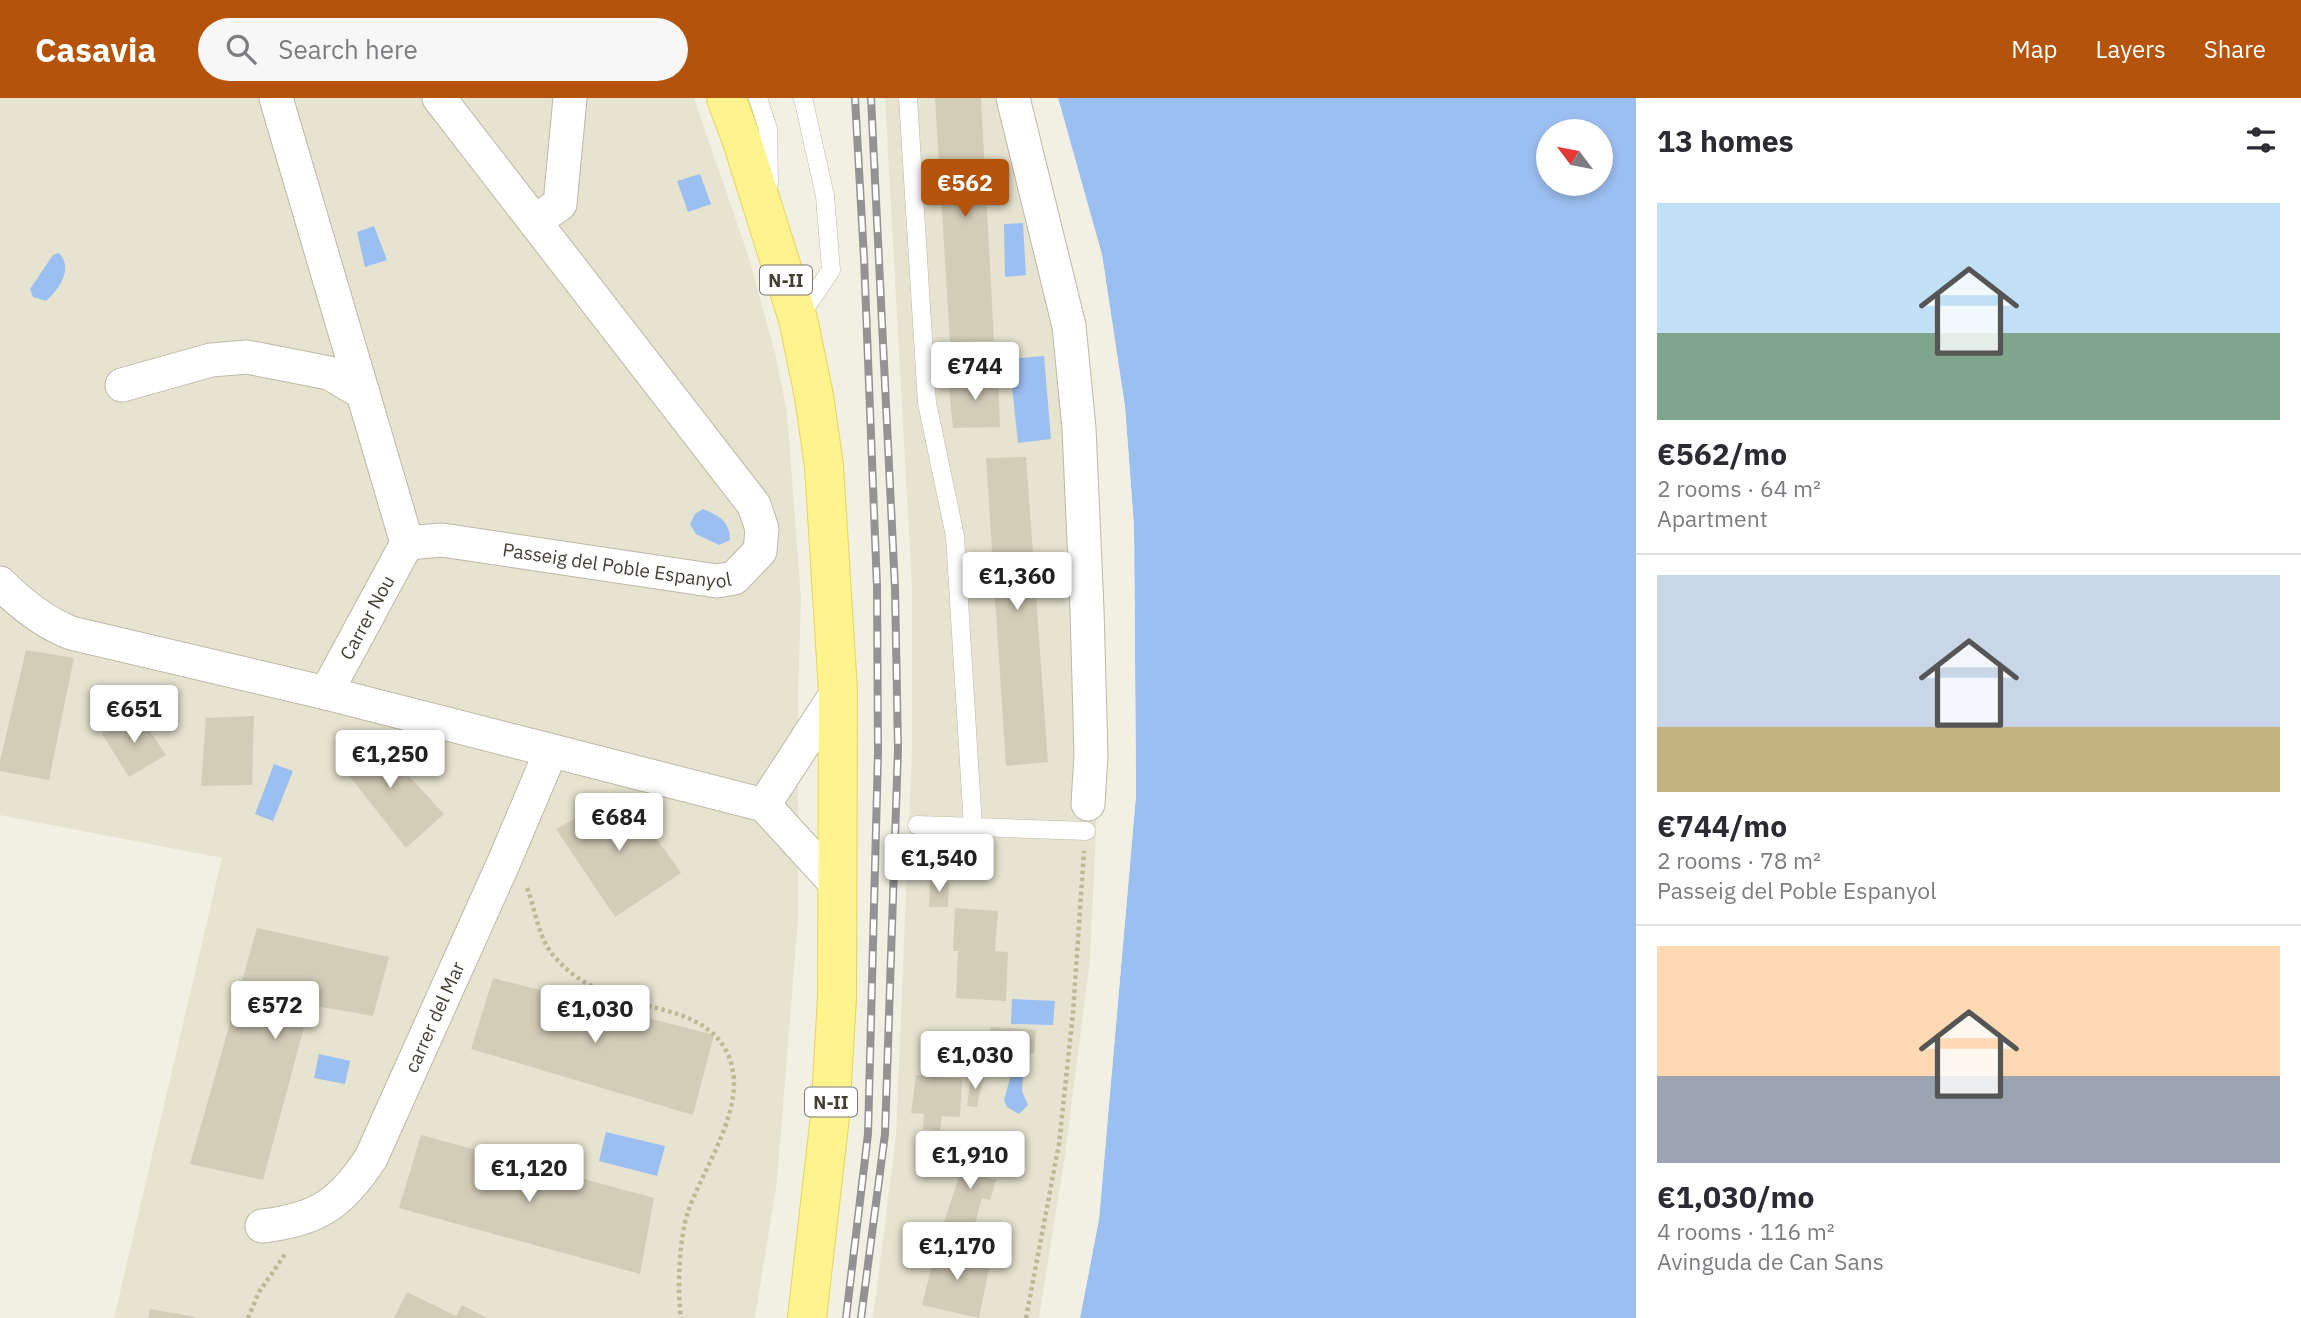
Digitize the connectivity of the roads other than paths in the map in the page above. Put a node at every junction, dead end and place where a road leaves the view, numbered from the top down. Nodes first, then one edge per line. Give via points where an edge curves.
1 (275, 98) edge
2 (439, 98) edge
3 (570, 98) edge
4 (726, 98) edge
5 (758, 98) edge
6 (803, 98) edge
7 (908, 98) edge
8 (1013, 98) edge
9 (535, 220) junction
10 (770, 229) junction
11 (798, 319) junction
12 (122, 385) dead end
13 (363, 393) junction
14 (407, 543) junction
15 (0, 583) edge
16 (838, 691) junction
17 (326, 693) junction
18 (551, 751) junction
19 (764, 805) junction
20 (1087, 818) joint
21 (917, 825) dead end
22 (973, 827) junction
23 (837, 885) junction
24 (262, 1226) dead end
25 (807, 1318) edge

1 - 13 street
2 - 9 street, Passeig del Poble Espanyol
3 - 9 street via 559,204
4 - 10 main road, N-II
5 - 10 lane via 768,129
6 - 11 lane via 825,196 831,270
7 - 22 lane via 927,404 955,536
8 - 20 street via 1069,326 1079,428 1087,609 1091,755
9 - 14 street, Passeig del Poble Espanyol via 754,505 762,529 760,551 734,578 717,582 442,540
10 - 11 main road, N-II
11 - 16 main road, N-II via 824,466
12 - 13 street via 211,360 247,357 329,373
13 - 14 street
14 - 17 street, Carrer Nou
15 - 17 street via 37,616 71,633
16 - 19 street
16 - 23 main road, N-II
17 - 18 street
18 - 19 street
18 - 24 street, carrer del Mar via 371,1158 341,1197 308,1217
19 - 23 street
20 - 22 lane
21 - 22 lane
23 - 25 main road, N-II via 830,1116

